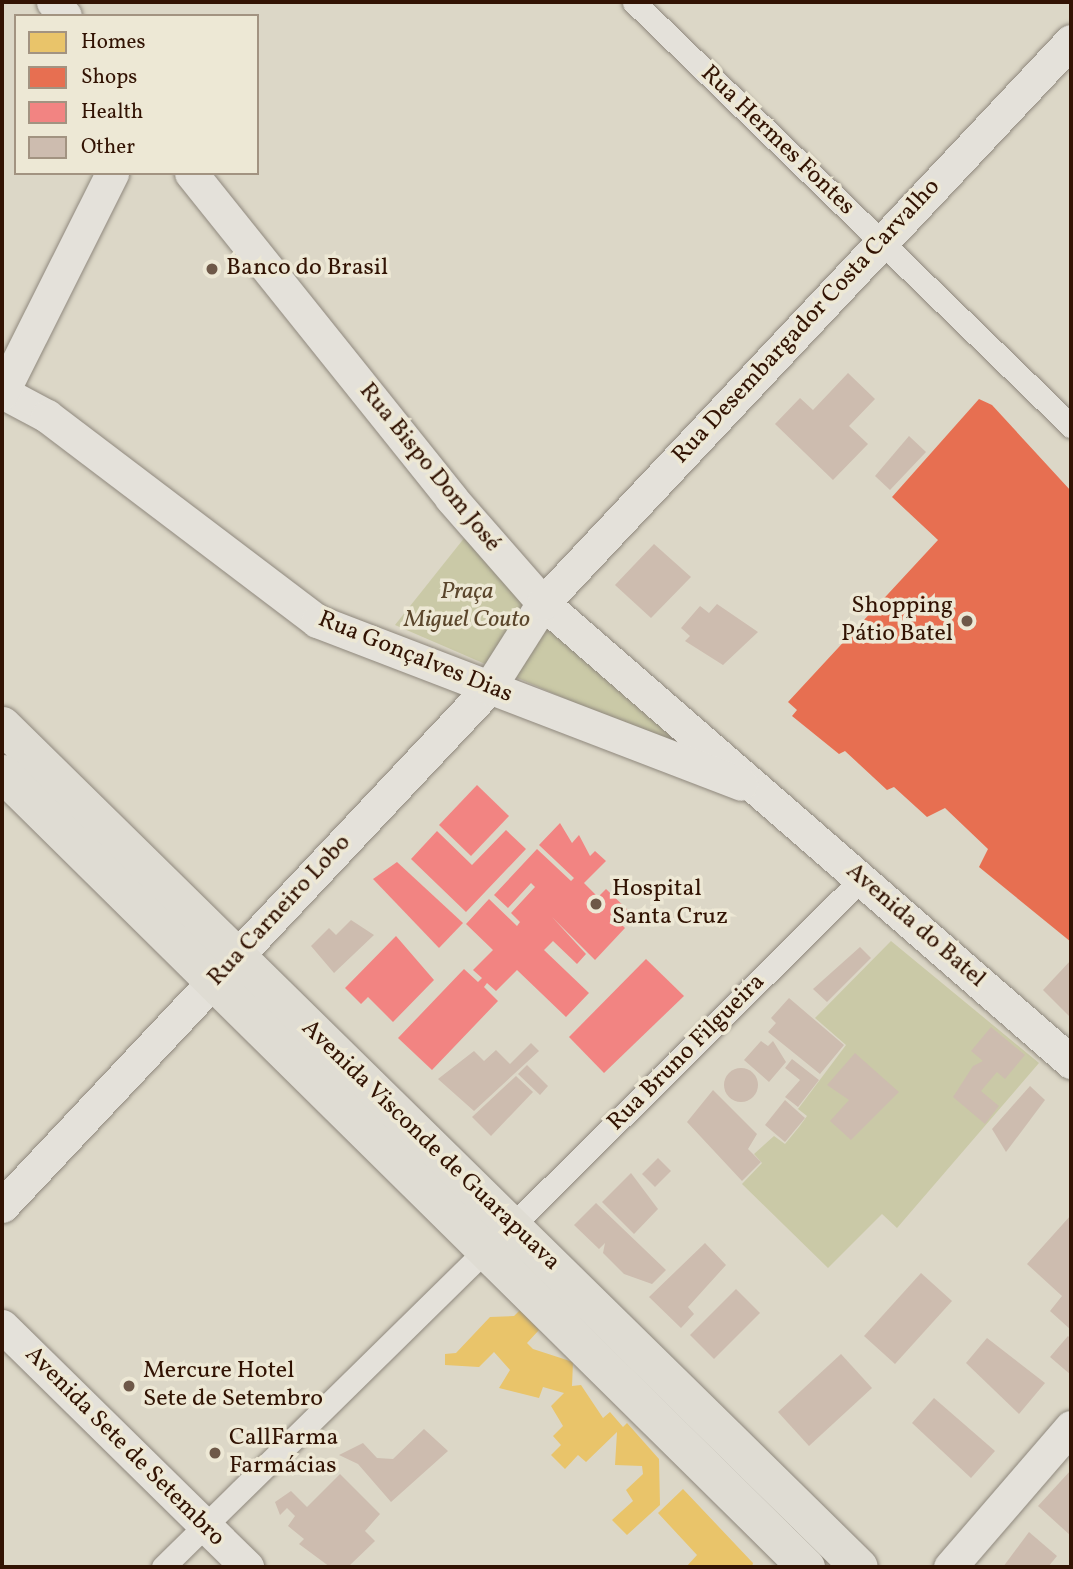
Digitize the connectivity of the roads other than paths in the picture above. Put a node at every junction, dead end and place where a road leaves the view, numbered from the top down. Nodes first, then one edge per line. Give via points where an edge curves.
1 (634, 2) edge
2 (1071, 41) edge
3 (111, 175) edge
4 (193, 175) edge
5 (882, 243) junction
6 (2, 392) edge
7 (1071, 426) edge
8 (543, 603) junction
9 (489, 688) junction
10 (2, 725) edge
11 (2, 773) edge
12 (759, 791) junction
13 (861, 879) junction
14 (237, 956) junction
15 (212, 983) junction
16 (306, 1024) junction
17 (1071, 1062) edge
18 (321, 1090) junction
19 (2, 1206) edge
20 (512, 1226) junction
21 (485, 1251) junction
22 (2, 1326) edge
23 (1071, 1427) edge
24 (205, 1526) junction
25 (163, 1567) edge
26 (247, 1567) edge
27 (806, 1567) edge
28 (859, 1567) edge
29 (950, 1567) edge

1 - 5 street, Rua Hermes Fontes
2 - 5 main road, Rua Desembargador Costa Carvalho
3 - 6 main road
4 - 8 main road, Rua Bispo Dom José via 451,498
5 - 7 street, Rua Hermes Fontes
5 - 8 main road, Rua Desembargador Costa Carvalho
6 - 9 main road, Rua Gonçalves Dias via 47,416 317,621
8 - 9 main road, Rua Carneiro Lobo
8 - 12 main road, Rua Bispo Dom José
9 - 12 main road, Rua Gonçalves Dias
9 - 14 main road, Rua Carneiro Lobo
10 - 14 main road, Avenida Visconde de Guarapuava
11 - 15 main road, Avenida Visconde de Guarapuava
12 - 13 main road, Avenida do Batel
13 - 17 main road, Avenida do Batel
13 - 20 street, Rua Bruno Filgueira
14 - 15 main road, Rua Carneiro Lobo
14 - 16 main road, Avenida Visconde de Guarapuava
15 - 18 main road, Avenida Visconde de Guarapuava
15 - 19 main road, Rua Carneiro Lobo
16 - 18 main road
16 - 20 main road, Avenida Visconde de Guarapuava
18 - 21 main road, Avenida Visconde de Guarapuava
20 - 28 main road, Avenida Visconde de Guarapuava
21 - 24 street
21 - 27 main road, Avenida Visconde de Guarapuava
22 - 24 main road, Avenida Sete de Setembro
23 - 29 main road
24 - 25 street
24 - 26 main road, Avenida Sete de Setembro

